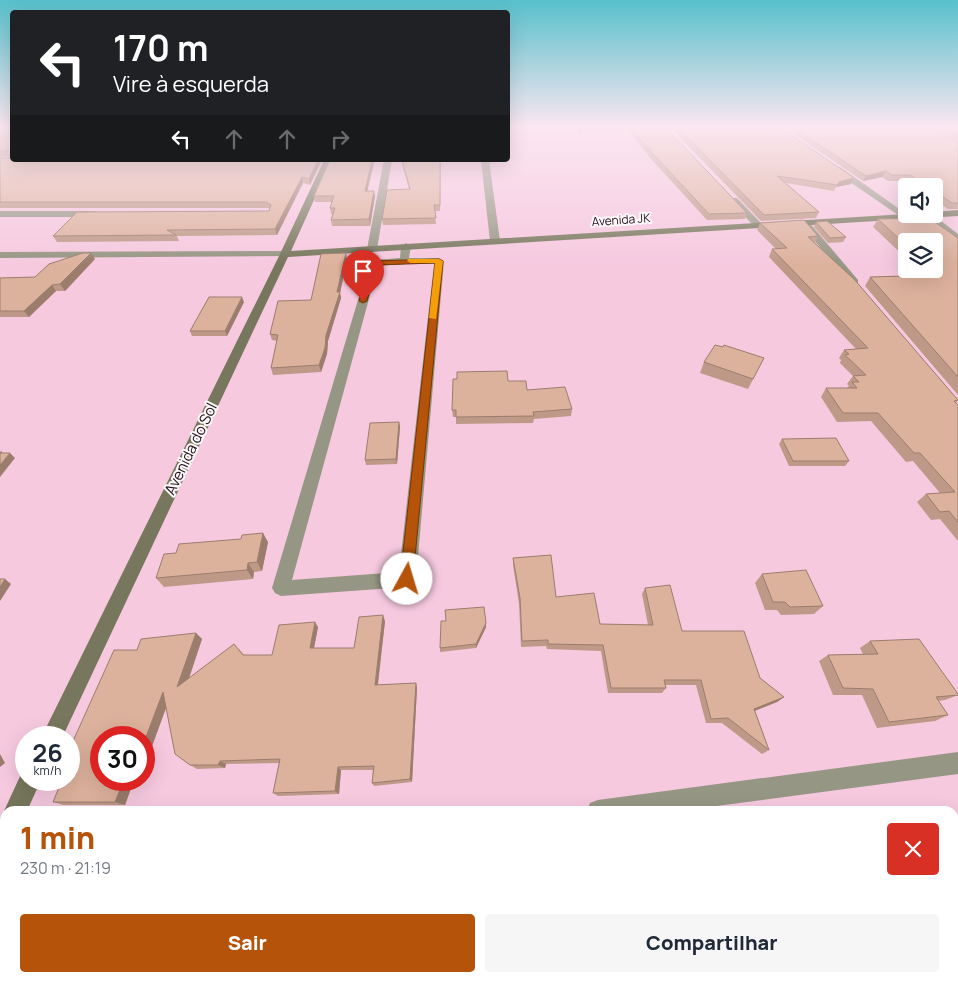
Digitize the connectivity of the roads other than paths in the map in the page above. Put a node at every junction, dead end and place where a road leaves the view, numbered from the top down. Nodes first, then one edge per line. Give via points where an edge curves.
1 (322, 174) edge
2 (385, 174) edge
3 (487, 174) edge
4 (845, 174) edge
5 (728, 194) edge
6 (898, 211) edge
7 (943, 213) edge
8 (958, 213) edge
9 (0, 214) edge
10 (109, 214) edge
11 (898, 215) edge
12 (803, 222) junction
13 (939, 223) edge
14 (757, 224) junction
15 (958, 238) edge
16 (496, 241) junction
17 (406, 246) junction
18 (372, 248) junction
19 (285, 254) junction
20 (0, 255) edge
21 (404, 261) junction
22 (859, 288) edge
23 (57, 726) edge
24 (958, 763) edge
25 (25, 791) edge
26 (17, 806) edge
27 (636, 806) edge

1 - 19 street, Avenida do Sol
2 - 18 street
3 - 16 street
4 - 6 street
5 - 14 street
7 - 8 street, Avenida JK
9 - 10 street
11 - 12 street, Avenida JK
12 - 14 street, Avenida JK
12 - 22 street
13 - 15 street
14 - 16 street, Avenida JK
16 - 17 street, Avenida JK
17 - 18 street, Avenida JK
17 - 21 street
18 - 19 street, Avenida JK
19 - 20 street
19 - 23 street, Avenida do Sol
21 - 21 street via 439,261 407,579 281,588 374,263
24 - 27 street
25 - 26 street

